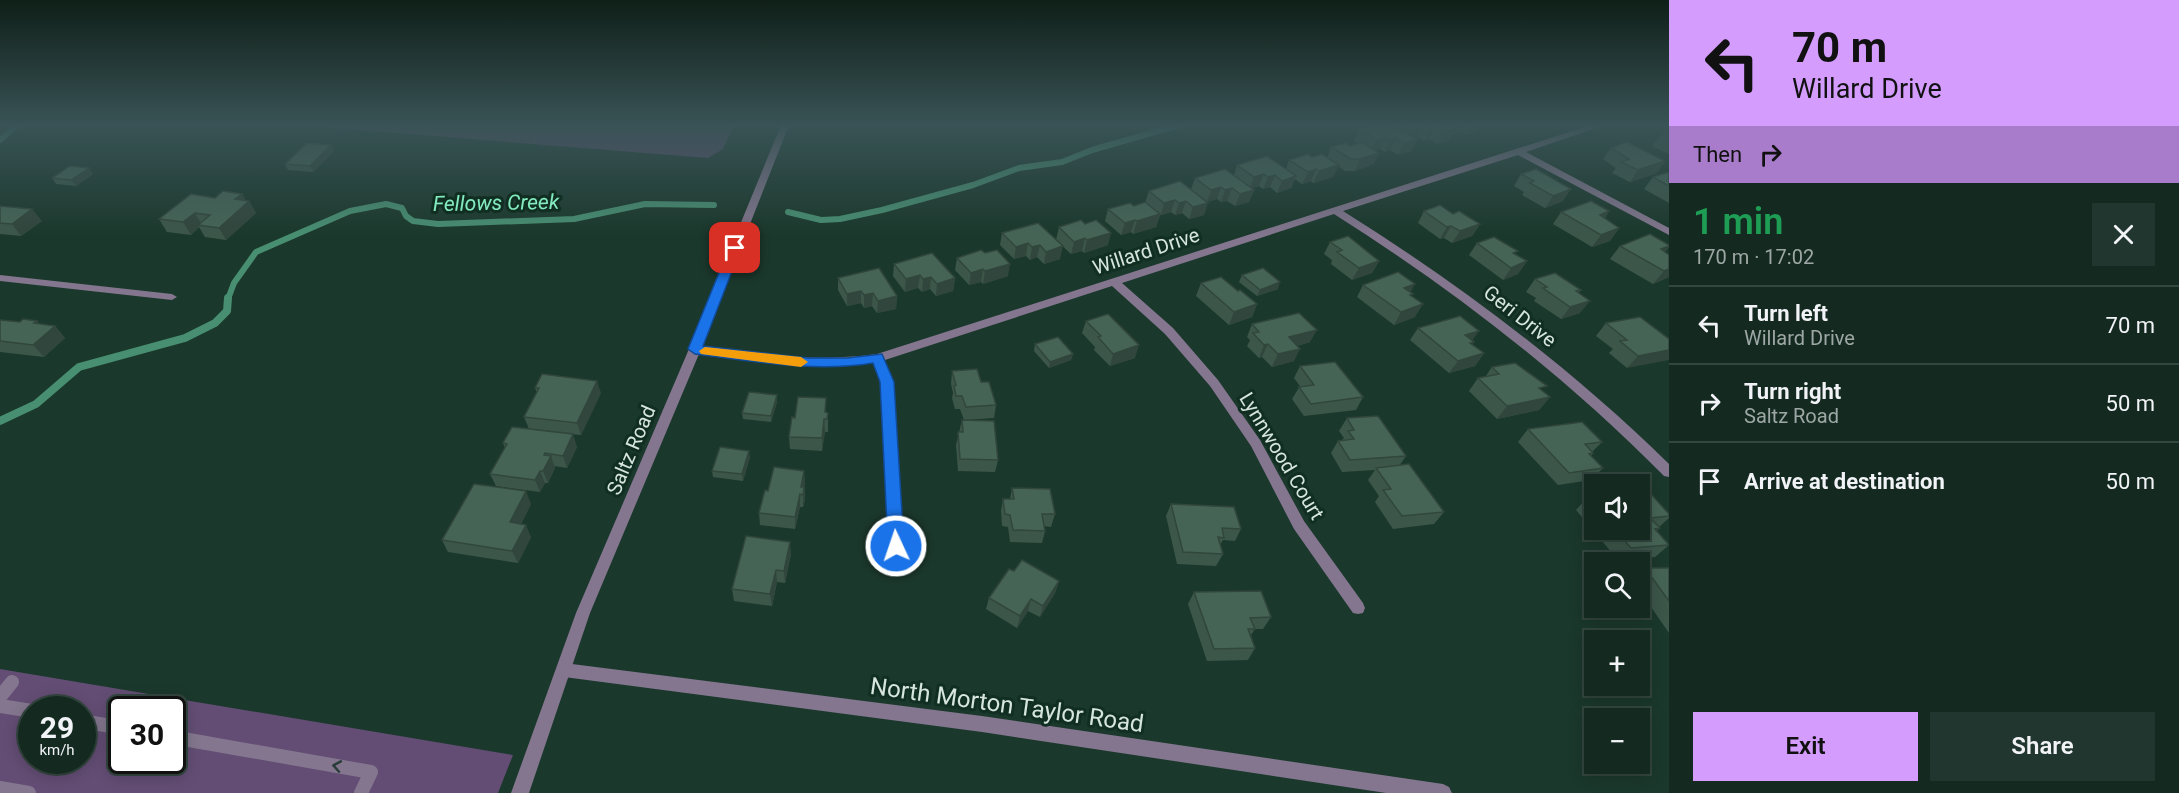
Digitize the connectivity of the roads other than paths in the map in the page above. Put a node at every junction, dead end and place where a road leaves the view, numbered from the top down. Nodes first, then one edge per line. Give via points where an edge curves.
1 (770, 162) edge
2 (1491, 162) edge
3 (1538, 162) edge
4 (1334, 210) junction
5 (1669, 232) edge
6 (0, 278) edge
7 (1113, 280) junction
8 (172, 297) dead end
9 (695, 349) junction
10 (878, 358) junction
11 (1669, 472) edge
12 (896, 546) dead end
13 (1358, 608) dead end
14 (564, 670) junction
15 (12, 682) dead end
16 (0, 697) edge
17 (0, 706) edge
18 (18, 709) edge
19 (186, 739) edge
20 (0, 788) edge
21 (29, 793) edge
22 (361, 793) edge
23 (520, 793) edge
24 (1443, 793) edge

1 - 9 street, Saltz Road
2 - 4 street, Willard Drive
3 - 5 street
4 - 7 street, Willard Drive
4 - 11 street, Geri Drive via 1410,257 1515,334 1601,406
6 - 8 street
7 - 10 street, Willard Drive
7 - 13 street, Lynnwood Court via 1169,331 1214,383 1256,443 1299,525
9 - 10 street, Willard Drive via 808,363
9 - 14 street, Saltz Road via 583,613
10 - 12 street via 887,382
14 - 23 street, Saltz Road
14 - 24 street, North Morton Taylor Road via 982,724
15 - 16 lane
17 - 18 lane
22 -> 19 lane via 371,772
20 - 21 lane

